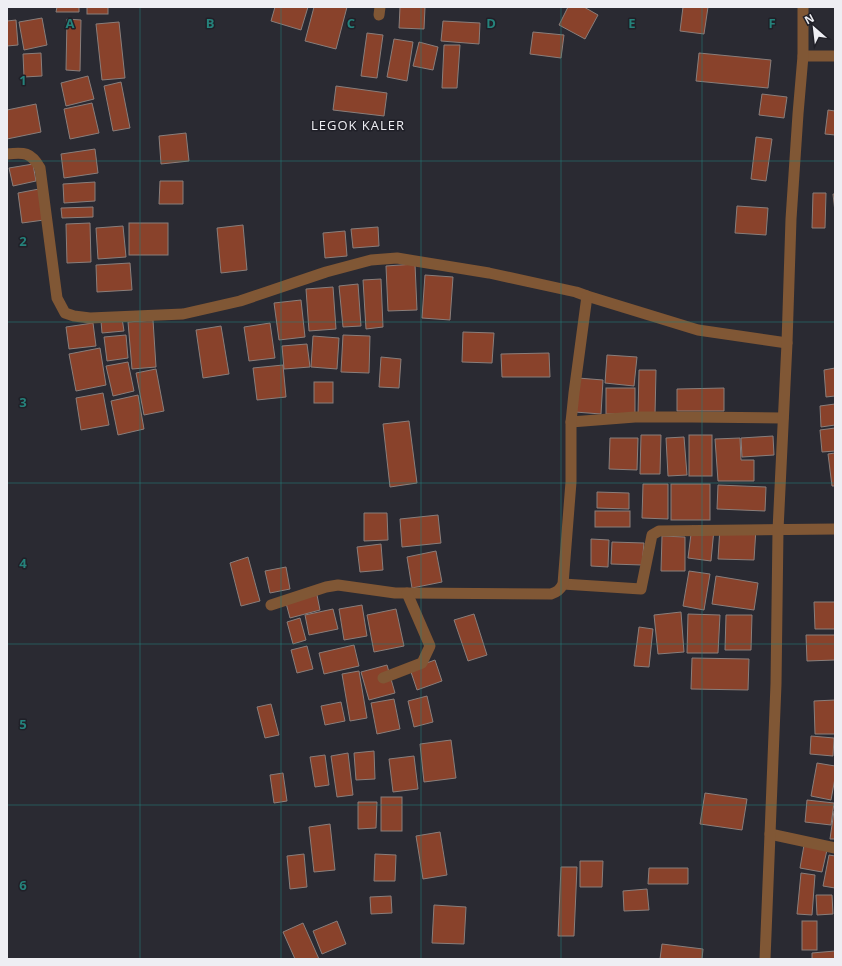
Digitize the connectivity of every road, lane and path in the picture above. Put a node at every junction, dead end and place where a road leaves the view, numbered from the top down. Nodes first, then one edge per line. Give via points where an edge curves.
1 (803, 7) edge
2 (803, 56) junction
3 (835, 56) edge
4 (7, 154) edge
5 (587, 296) junction
6 (787, 343) junction
7 (783, 418) junction
8 (572, 422) junction
9 (835, 529) edge
10 (778, 530) junction
11 (563, 584) junction
12 (407, 593) junction
13 (271, 605) dead end
14 (383, 678) dead end
15 (770, 834) junction
16 (835, 848) edge
17 (765, 959) edge

1 - 2 street
2 - 3 street
2 - 6 street via 791,220
4 - 5 street via 32,156 40,168 57,298 65,313 74,316 90,318 183,314 240,301 370,260 397,258 488,273
5 - 6 street via 698,330
5 - 8 street
6 - 7 street
7 - 8 street via 635,417
7 - 10 street
8 - 11 street via 571,482
9 - 10 street
10 - 11 street via 659,531 652,535 642,589
10 - 15 street via 776,684
11 - 12 street via 560,590 551,594
12 - 13 street via 338,585
12 - 14 street via 430,646 422,662
15 - 16 street
15 - 17 street

